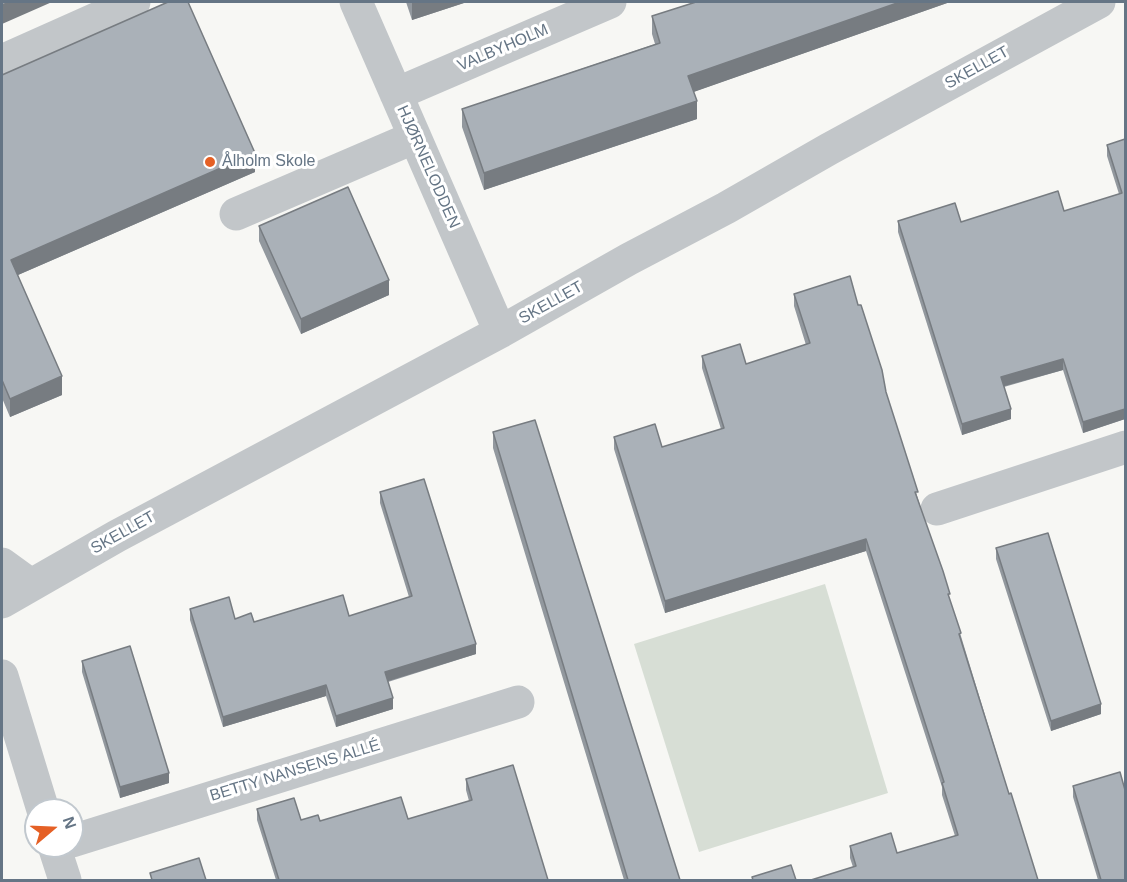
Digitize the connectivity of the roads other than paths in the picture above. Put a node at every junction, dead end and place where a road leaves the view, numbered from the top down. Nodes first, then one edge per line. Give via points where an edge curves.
1 (134, 2) edge
2 (356, 2) edge
3 (610, 2) edge
4 (1099, 2) edge
5 (2, 61) edge
6 (396, 94) junction
7 (415, 136) junction
8 (236, 214) dead end
9 (500, 332) junction
10 (1125, 447) edge
11 (937, 509) dead end
12 (2, 564) edge
13 (31, 585) junction
14 (2, 602) edge
15 (2, 676) edge
16 (518, 702) dead end
17 (39, 798) edge
18 (84, 837) edge
19 (59, 858) edge
20 (65, 880) edge

1 - 5 street
2 - 6 street, HJØRNELODDEN
3 - 6 street, VALBYHOLM
4 - 9 street, SKELLET
6 - 7 street, HJØRNELODDEN
7 - 8 street
7 - 9 street, HJØRNELODDEN
9 - 13 street, SKELLET
10 - 11 street
12 - 13 street
13 - 14 street, SKELLET
15 - 17 street
16 - 18 street, BETTY NANSENS ALLÉ
19 - 20 street

